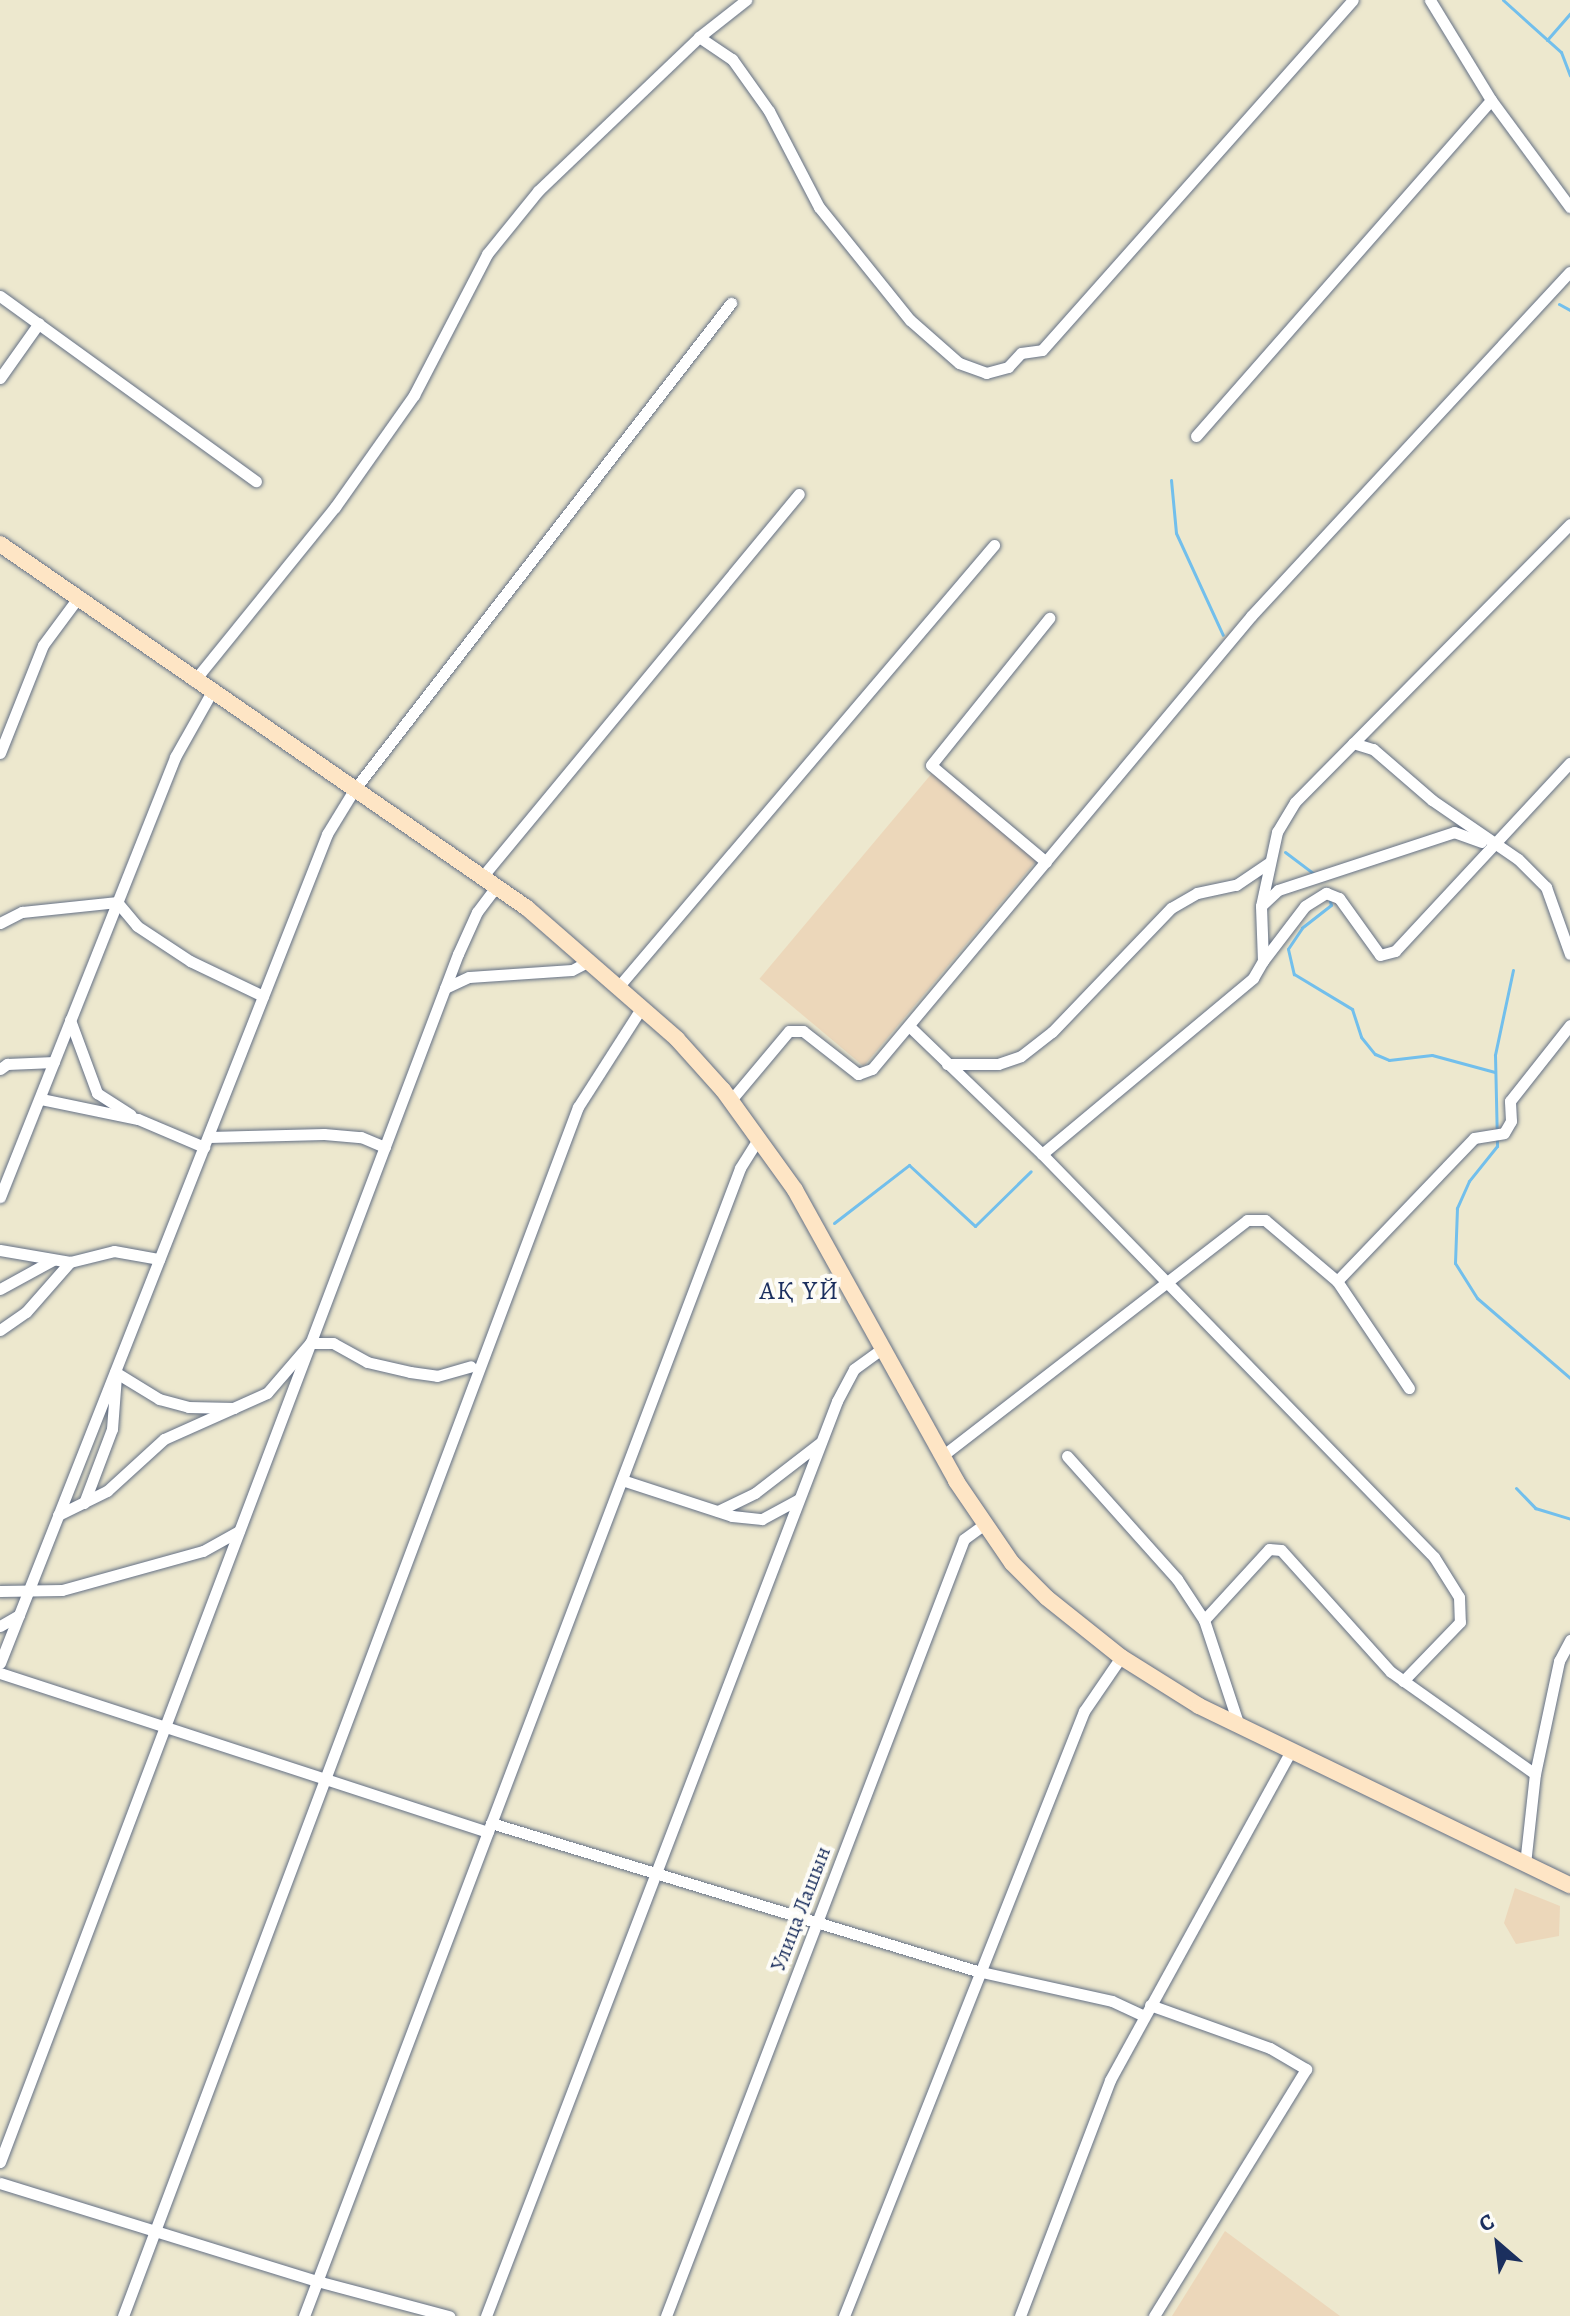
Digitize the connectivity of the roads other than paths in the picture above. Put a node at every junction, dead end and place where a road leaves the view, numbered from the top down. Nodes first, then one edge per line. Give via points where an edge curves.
1 (746, 0) edge
2 (1353, 0) edge
3 (1430, 0) edge
4 (699, 37) junction
5 (1491, 100) junction
6 (1570, 207) edge
7 (1570, 272) edge
8 (0, 296) edge
9 (731, 303) dead end
10 (39, 323) junction
11 (0, 378) edge
12 (1196, 436) dead end
13 (256, 481) dead end
14 (799, 494) dead end
15 (1570, 524) edge
16 (0, 544) edge
17 (994, 545) dead end
18 (77, 599) junction
19 (1049, 618) dead end
20 (194, 681) junction
21 (211, 693) junction
22 (1353, 743) junction
23 (0, 753) edge
24 (1570, 763) edge
25 (354, 790) junction
26 (1493, 846) junction
27 (1046, 862) junction
28 (1270, 862) junction
29 (482, 877) junction
30 (496, 887) junction
31 (117, 902) junction
32 (1261, 906) junction
33 (0, 923) edge
34 (1570, 954) edge
35 (589, 961) junction
36 (1263, 961) junction
37 (619, 986) junction
38 (445, 988) junction
39 (263, 996) junction
40 (642, 1007) junction
41 (70, 1020) junction
42 (1570, 1025) edge
43 (909, 1026) junction
44 (54, 1062) junction
45 (947, 1064) junction
46 (0, 1069) edge
47 (41, 1099) junction
48 (731, 1100) junction
49 (138, 1119) junction
50 (759, 1137) junction
51 (207, 1142) junction
52 (385, 1147) junction
53 (1042, 1154) junction
54 (13, 1164) junction
55 (0, 1167) edge
56 (0, 1197) edge
57 (0, 1250) edge
58 (159, 1259) junction
59 (54, 1260) junction
60 (70, 1262) junction
61 (1337, 1281) junction
62 (1165, 1283) junction
63 (0, 1289) edge
64 (0, 1330) edge
65 (310, 1343) junction
66 (883, 1348) junction
67 (471, 1366) dead end
68 (115, 1372) junction
69 (1409, 1388) dead end
70 (293, 1390) junction
71 (267, 1393) junction
72 (238, 1408) junction
73 (821, 1443) junction
74 (942, 1456) junction
75 (1067, 1456) dead end
76 (622, 1480) junction
77 (799, 1499) junction
78 (84, 1503) junction
79 (718, 1511) junction
80 (58, 1515) junction
81 (983, 1525) junction
82 (239, 1531) junction
83 (0, 1591) edge
84 (30, 1591) junction
85 (19, 1615) junction
86 (1204, 1620) junction
87 (0, 1626) edge
88 (1570, 1640) edge
89 (1121, 1657) junction
90 (0, 1663) edge
91 (0, 1673) edge
92 (1403, 1681) junction
93 (1239, 1726) junction
94 (165, 1727) junction
95 (1291, 1751) junction
96 (1535, 1774) junction
97 (327, 1780) junction
98 (489, 1828) junction
99 (1525, 1864) junction
100 (655, 1874) junction
101 (1570, 1885) edge
102 (816, 1924) junction
103 (977, 1971) junction
104 (1147, 2011) junction
105 (0, 2162) edge
106 (0, 2183) edge
107 (154, 2233) junction
108 (317, 2281) junction
109 (123, 2316) edge
110 (304, 2316) edge
111 (449, 2316) edge
112 (486, 2316) edge
113 (666, 2316) edge
114 (844, 2316) edge
115 (1020, 2316) edge
116 (1154, 2316) edge

1 - 4 street
2 - 4 street via 1042,350 1021,353 1008,367 986,373 959,363 910,320 819,207 769,111 732,59
3 - 5 street
4 - 20 street via 538,191 487,254 414,395 335,507
5 - 6 street
5 - 12 street
7 - 27 street via 1251,616
8 - 10 street
9 - 25 street
10 - 11 street
10 - 13 street
14 - 29 street
15 - 22 street
16 - 18 main road
17 - 37 street
18 - 20 main road
18 - 23 street via 43,645
19 - 27 street via 931,765
20 - 21 main road
21 - 25 main road
21 - 31 street via 175,757
22 - 26 street via 1373,749
22 - 28 street via 1295,802 1277,832
24 - 26 street
25 - 29 main road
25 - 39 street via 327,834
26 - 32 street via 1454,832 1278,890
26 - 34 street via 1518,859 1546,887
26 - 36 street via 1395,951 1380,955 1339,898 1326,893 1305,906
27 - 43 street
28 - 32 street
28 - 45 street via 1236,885 1197,893 1171,908 1052,1032 1021,1056 998,1064
29 - 30 main road
30 - 35 main road
30 - 38 street via 477,912
31 - 33 street via 22,912
31 - 39 street via 137,926 190,961
31 - 41 street
32 - 36 street
35 - 37 main road
35 - 38 street via 572,970 469,977
36 - 53 street via 1253,978
37 - 40 main road
38 - 52 street
39 - 51 street
40 - 48 main road
40 - 97 street via 578,1107
41 - 44 street
41 - 49 street via 97,1093
42 - 61 street via 1510,1101 1511,1121 1504,1133 1474,1138
43 - 45 street
43 - 48 street via 872,1069 858,1074 803,1031 789,1031
44 - 46 street via 7,1064
44 - 47 street
45 - 53 street
47 - 49 street
47 - 54 street
48 - 50 main road
49 - 51 street
50 - 66 main road via 795,1190
50 - 76 street via 740,1168
51 - 52 street via 324,1134 361,1137
51 - 58 street
52 - 65 street
53 - 62 street
54 - 55 street
54 - 56 street
57 - 59 street
58 - 60 street via 114,1251
58 - 68 street
59 - 60 street
59 - 63 street
60 - 64 street via 26,1312
61 - 62 street via 1265,1220 1247,1220
61 - 69 street
62 - 74 street
62 - 92 street via 1434,1557 1459,1597 1460,1622
65 - 67 street via 333,1343 367,1362 437,1376
65 - 70 street
65 - 71 street
66 - 73 street via 854,1369
66 - 74 main road
68 - 72 street via 159,1399 188,1407
68 - 78 street via 112,1429
68 - 80 street
70 - 71 street
70 - 82 street
71 - 72 street
72 - 78 street via 164,1439 107,1491
73 - 77 street
73 - 79 street via 755,1493
74 - 81 main road
75 - 86 street via 1177,1579
76 - 79 street
76 - 98 street
77 - 79 street via 762,1519
77 - 100 street
78 - 80 street
80 - 84 street
81 - 89 main road via 1047,1598
81 - 102 street, Улица Лашын via 964,1539
82 - 84 street via 203,1551 62,1590
82 - 94 street
83 - 84 street
84 - 85 street
85 - 87 street
85 - 90 street
86 - 92 street via 1269,1549 1281,1550 1308,1586
86 - 93 street
88 - 96 street via 1559,1661
89 - 93 main road
89 - 103 street via 1084,1711
91 - 94 street
92 - 96 street
93 - 95 main road
94 - 97 street
94 - 105 street
95 - 99 main road
95 - 104 street
96 - 99 street
97 - 98 street
97 - 107 street
98 - 100 street
98 - 108 street
99 - 101 main road
100 - 102 street
100 - 112 street
102 - 103 street
102 - 113 street, Улица Лашын
103 - 104 street
103 - 114 street
104 - 115 street via 1110,2080
104 - 116 street via 1270,2048 1306,2069
106 - 107 street
107 - 108 street
107 - 109 street
108 - 110 street
108 - 111 street

